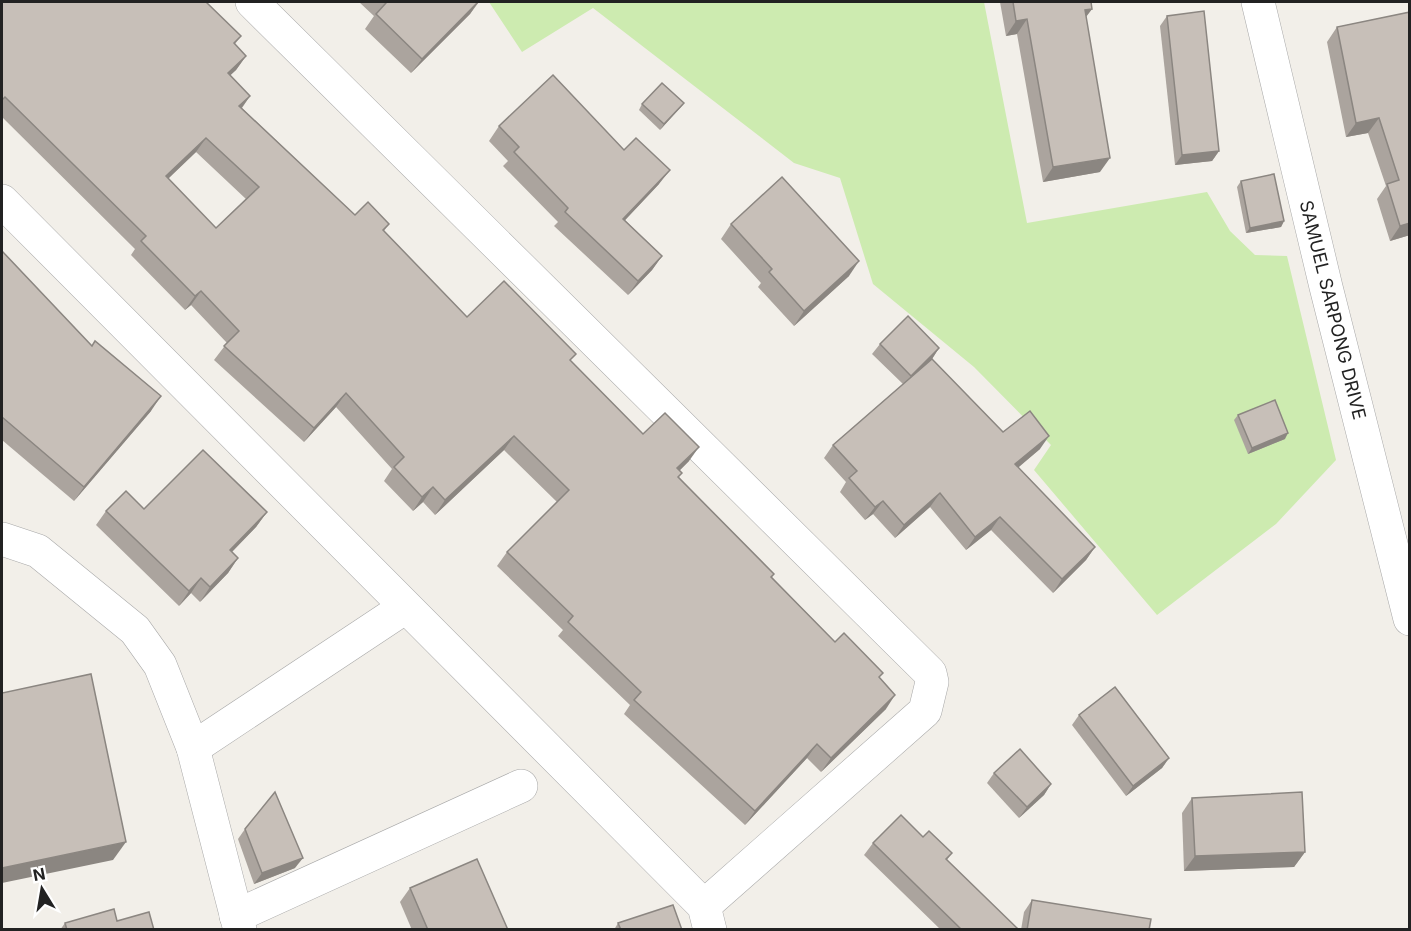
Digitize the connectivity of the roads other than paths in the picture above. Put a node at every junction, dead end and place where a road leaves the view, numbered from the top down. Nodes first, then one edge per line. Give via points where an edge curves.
1 (252, 2) edge
2 (1258, 2) edge
3 (2, 201) edge
4 (2, 539) edge
5 (404, 608) junction
6 (1410, 619) edge
7 (193, 748) junction
8 (521, 786) dead end
9 (707, 918) edge
10 (238, 923) edge

1 - 9 street via 930,673 931,690 925,711
2 - 6 street, SAMUEL SARPONG DRIVE
3 - 5 street
4 - 7 street via 39,551 135,630 160,665
5 - 7 street
5 - 9 street
7 - 10 street
8 - 10 street

